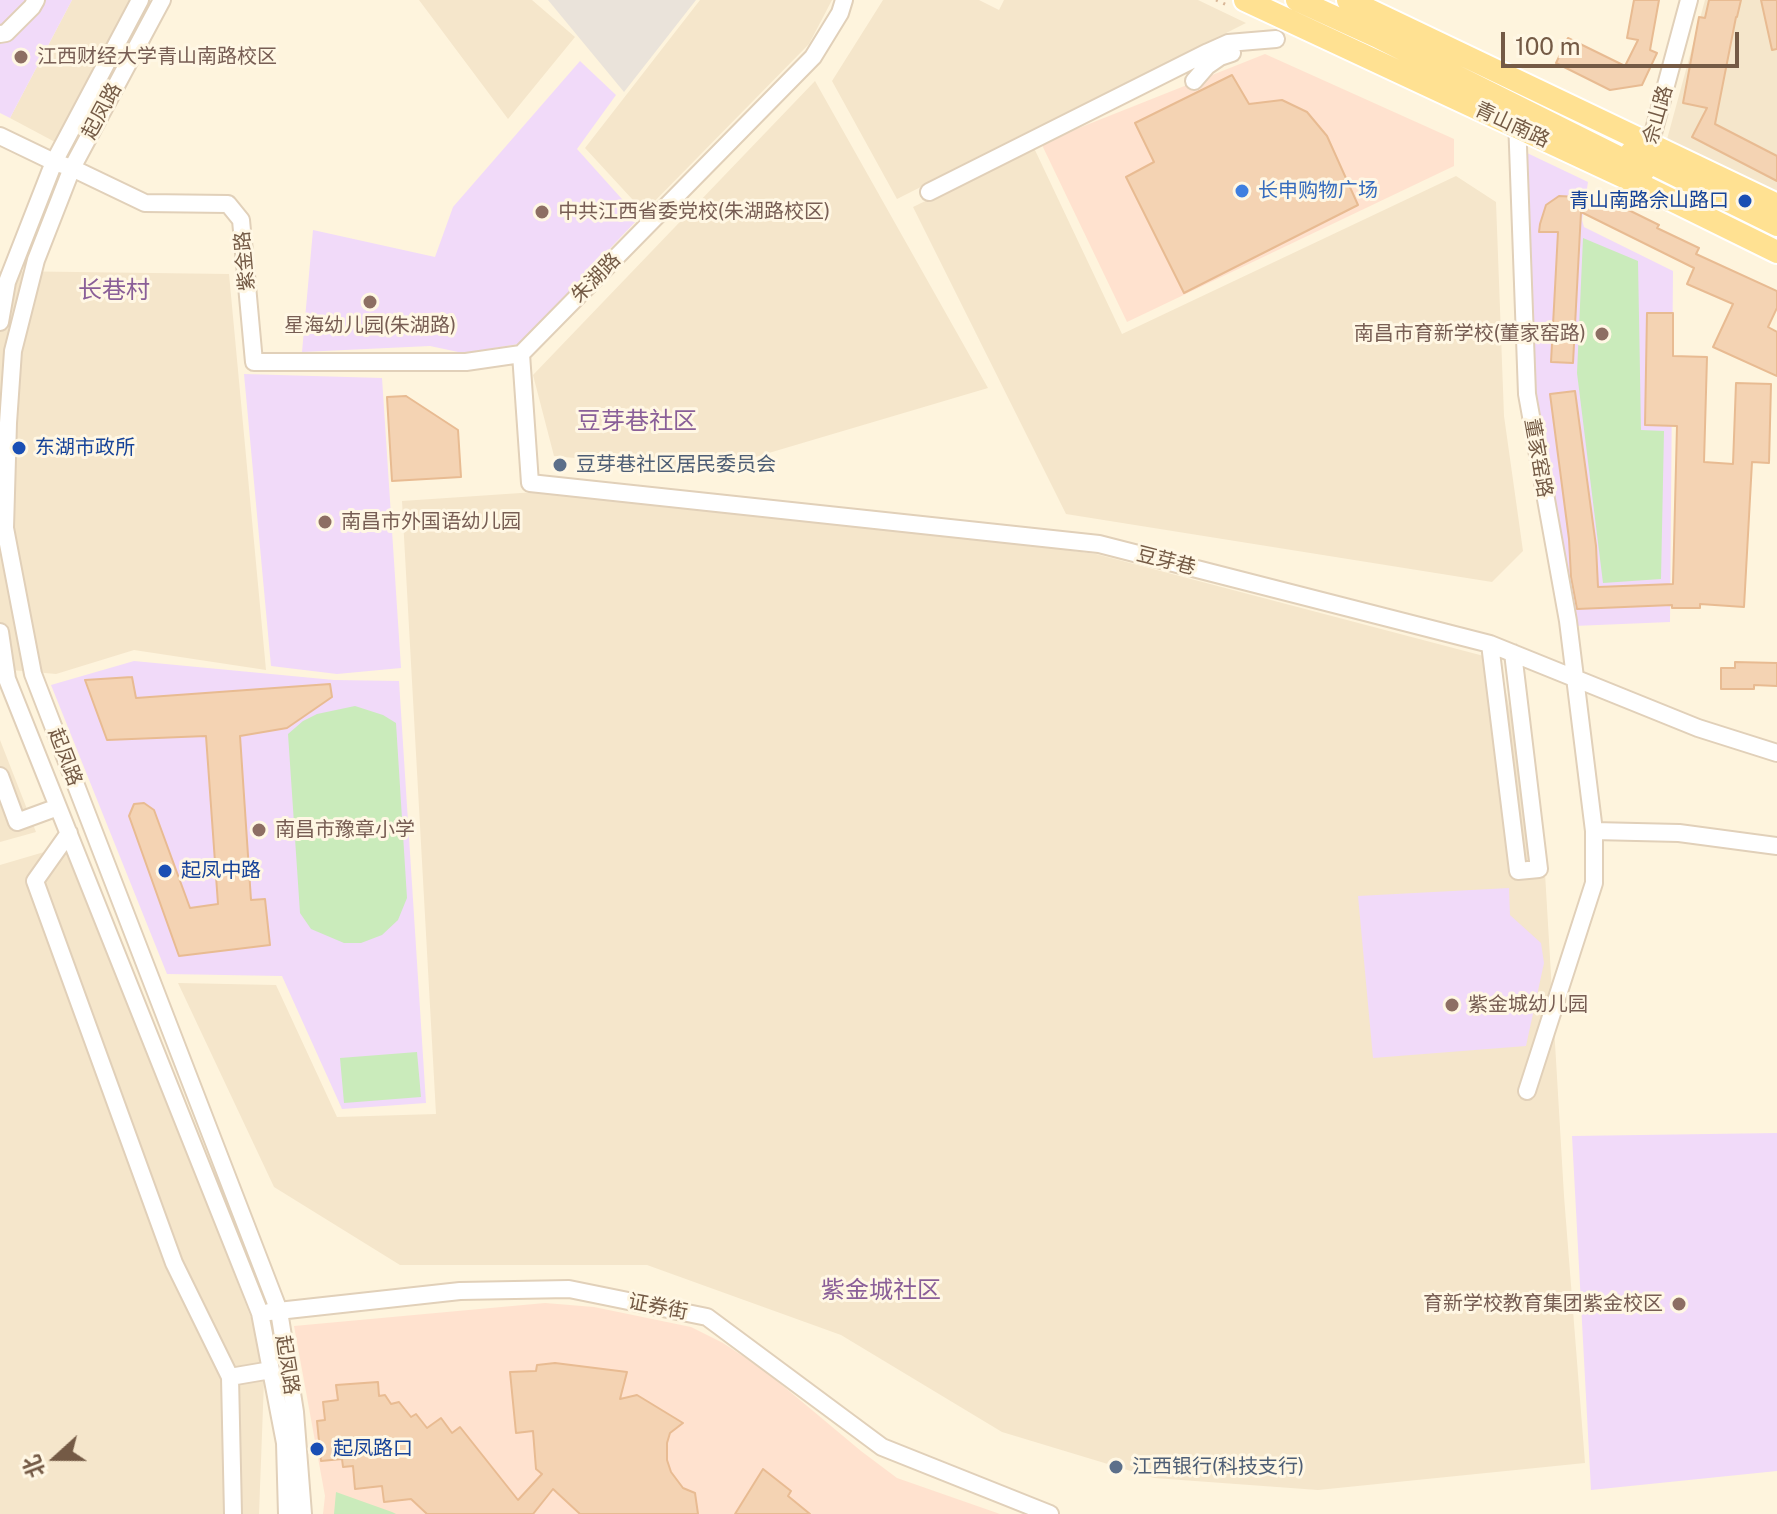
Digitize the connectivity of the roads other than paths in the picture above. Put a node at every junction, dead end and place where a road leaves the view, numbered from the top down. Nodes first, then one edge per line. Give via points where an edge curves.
1 (36, 0) edge
2 (140, 0) edge
3 (162, 0) edge
4 (844, 0) edge
5 (1245, 0) edge
6 (1297, 0) edge
7 (1318, 0) edge
8 (1348, 0) edge
9 (1689, 0) edge
10 (1310, 30) junction
11 (0, 34) edge
12 (1276, 39) junction
13 (1194, 81) dead end
14 (1518, 103) junction
15 (0, 136) edge
16 (54, 162) junction
17 (1644, 164) junction
18 (72, 168) junction
19 (929, 192) dead end
20 (1777, 205) edge
21 (1777, 225) edge
22 (1777, 237) edge
23 (1777, 252) edge
24 (0, 322) edge
25 (521, 354) junction
26 (0, 632) edge
27 (1490, 644) junction
28 (1513, 653) junction
29 (33, 674) junction
30 (4, 678) edge
31 (1575, 679) junction
32 (1777, 753) edge
33 (0, 776) edge
34 (58, 807) junction
35 (1594, 831) junction
36 (69, 833) junction
37 (1777, 846) edge
38 (1527, 1091) dead end
39 (279, 1311) junction
40 (260, 1313) junction
41 (271, 1370) junction
42 (230, 1377) junction
43 (233, 1514) edge
44 (287, 1514) edge
45 (303, 1514) edge
46 (1050, 1514) edge

1 - 11 street
2 - 16 street, 起凤路
3 - 18 street, 起凤路
4 - 25 street, 朱湖路 via 813,57
5 - 10 main road, 青山南路
6 - 14 main road
7 - 14 main road
8 - 14 main road, 青山南路
9 - 17 street, 佘山路
10 - 12 street
10 - 14 main road, 青山南路
12 - 13 street via 1220,57
12 - 19 street via 1228,43
14 - 17 main road, 青山南路
14 - 17 main road, 青山南路
14 - 31 street, 董家窑路 via 1527,394
15 - 16 street, 紫金路
16 - 18 street, 紫金路
16 - 24 street, 起凤路 via 7,282
17 - 20 main road, 青山南路
17 - 21 main road
17 - 22 main road
17 - 23 main road, 青山南路
18 - 25 street, 紫金路 via 145,203 228,204 241,220 254,362 466,362
18 - 29 street, 起凤路 via 36,260 13,351 5,528
25 - 27 street, 豆芽巷 via 530,483 1099,544
26 - 30 street, 起凤路
27 - 28 street, 豆芽巷
27 - 28 street via 1518,871 1539,869
28 - 31 street, 豆芽巷
29 - 30 street
29 - 39 street, 起凤路
30 - 34 street, 起凤路
31 - 32 street, 豆芽巷
31 - 35 street, 董家窑路
33 - 34 street via 17,822
34 - 36 street, 起凤路
35 - 37 street via 1679,833
35 - 38 street, 董家窑路 via 1594,883
36 - 40 street, 起凤路
36 - 42 street via 35,881 174,1263
39 - 40 street, 证券街
39 - 45 street, 起凤路 via 295,1412
39 - 46 street, 证券街 via 460,1291 569,1289 707,1317 882,1447
40 - 41 street, 起凤路
41 - 42 street
41 - 44 street, 起凤路 via 285,1443
42 - 43 street

